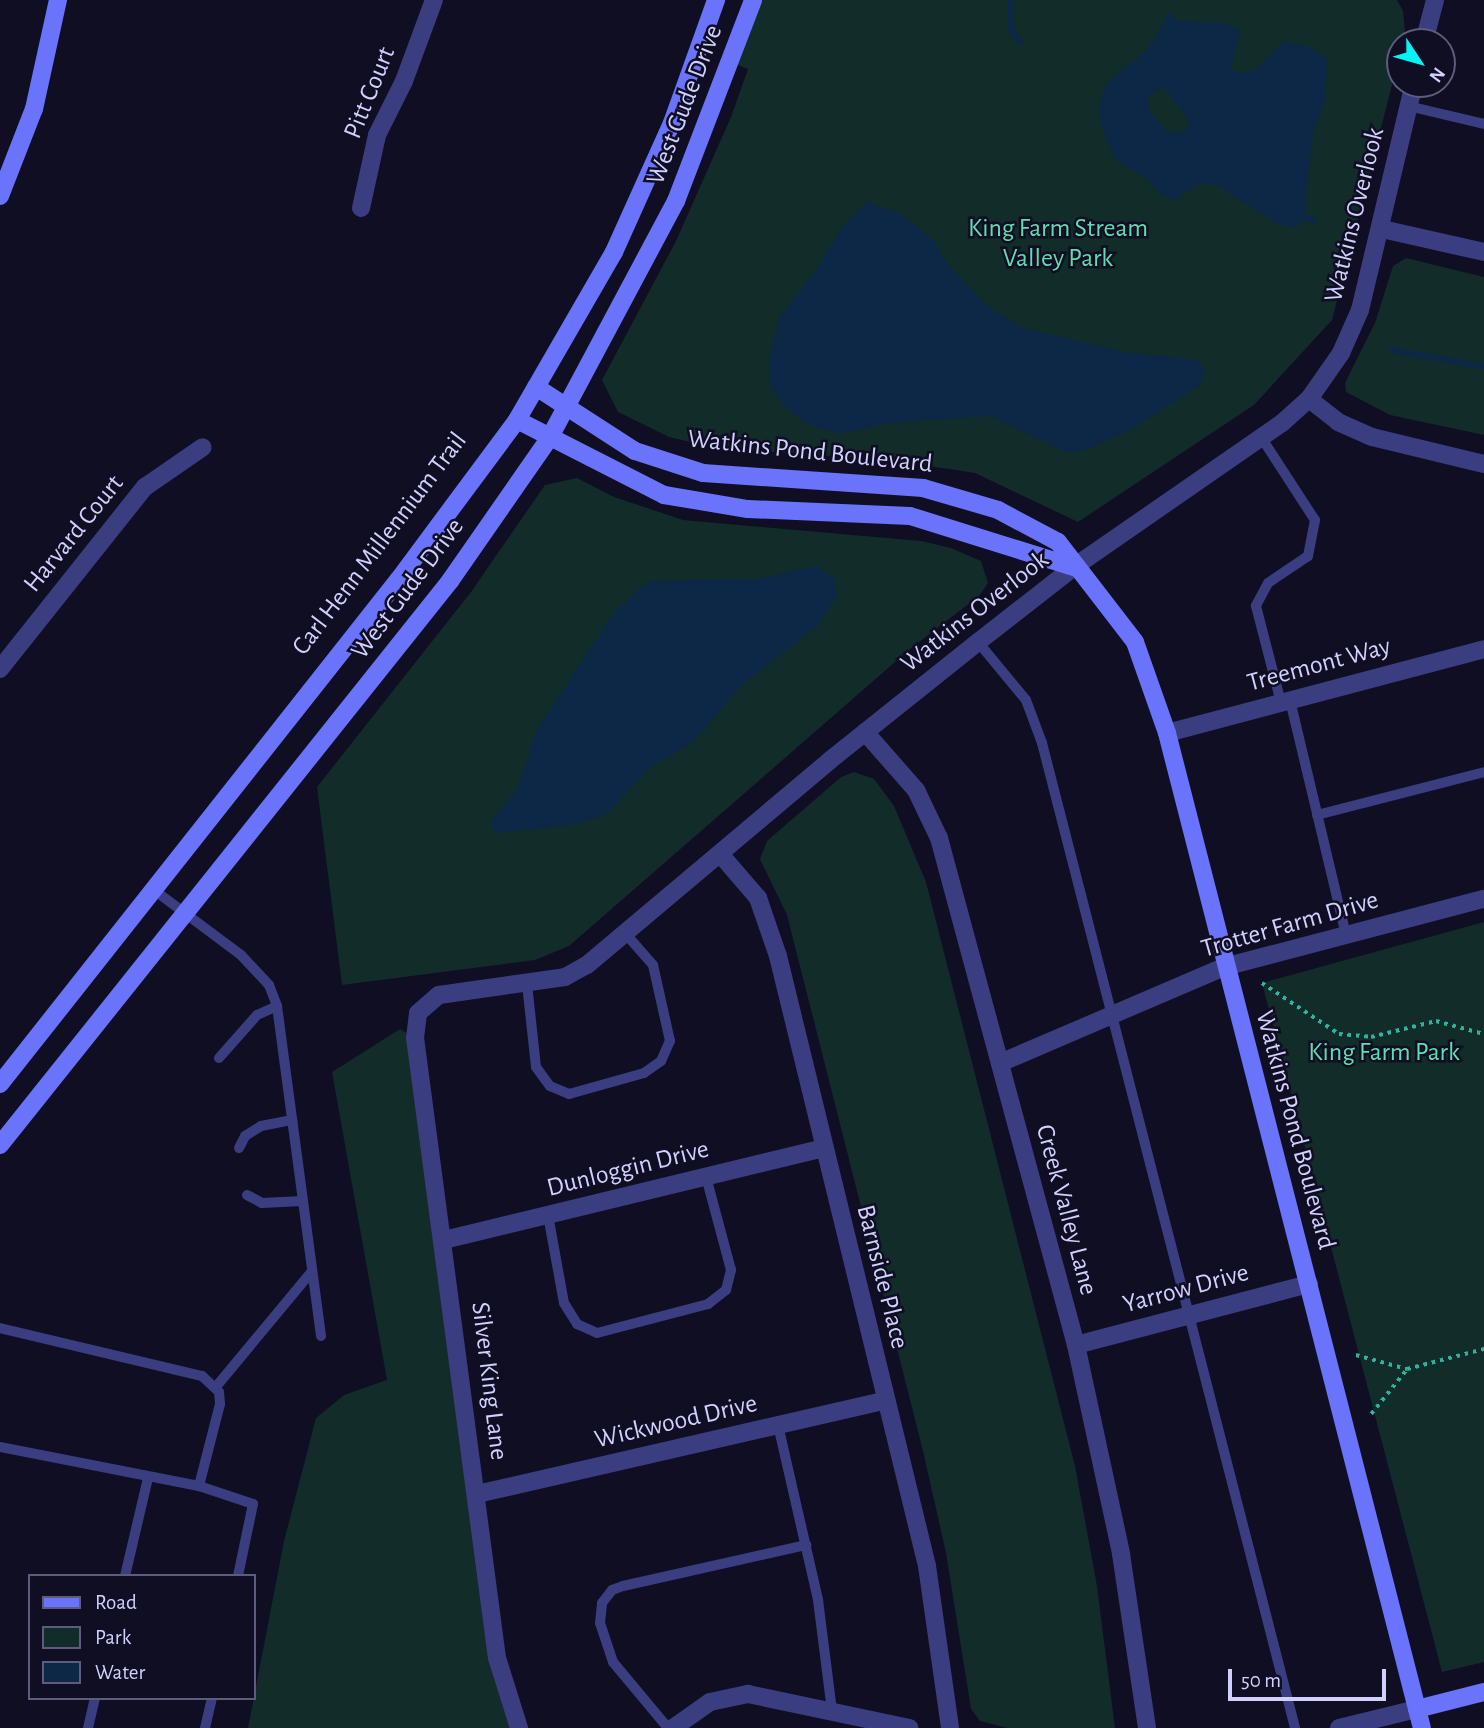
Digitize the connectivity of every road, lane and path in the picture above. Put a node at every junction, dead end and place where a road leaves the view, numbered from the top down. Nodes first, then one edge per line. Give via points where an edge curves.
1 (58, 0) edge
2 (435, 0) edge
3 (716, 0) edge
4 (753, 0) edge
5 (1435, 0) edge
6 (1428, 28) edge
7 (1410, 98) edge
8 (1408, 106) junction
9 (1484, 124) edge
10 (0, 196) edge
11 (361, 208) dead end
12 (1382, 229) junction
13 (1484, 252) edge
14 (536, 387) junction
15 (1309, 399) junction
16 (567, 408) junction
17 (517, 420) junction
18 (550, 437) junction
19 (1261, 437) junction
20 (203, 447) dead end
21 (1484, 464) edge
22 (1074, 567) junction
23 (978, 642) junction
24 (1484, 649) edge
25 (0, 669) edge
26 (1285, 701) junction
27 (865, 732) junction
28 (1167, 733) junction
29 (1484, 772) edge
30 (1318, 815) junction
31 (720, 855) junction
32 (154, 890) junction
33 (1484, 900) edge
34 (186, 913) junction
35 (625, 933) junction
36 (1346, 935) junction
37 (1224, 967) junction
38 (1262, 983) dead end
39 (527, 984) junction
40 (276, 1006) junction
41 (1114, 1016) junction
42 (1484, 1034) edge
43 (415, 1038) joint
44 (219, 1058) dead end
45 (1000, 1063) junction
46 (0, 1084) edge
47 (292, 1120) junction
48 (0, 1145) edge
49 (239, 1148) dead end
50 (823, 1148) junction
51 (706, 1177) junction
52 (247, 1195) dead end
53 (303, 1201) junction
54 (548, 1215) junction
55 (444, 1240) junction
56 (312, 1271) junction
57 (1309, 1284) junction
58 (1189, 1316) junction
59 (0, 1328) edge
60 (321, 1336) dead end
61 (1076, 1345) junction
62 (1484, 1349) edge
63 (1356, 1355) dead end
64 (1407, 1370) junction
65 (215, 1388) junction
66 (886, 1400) junction
67 (1371, 1414) dead end
68 (778, 1425) junction
69 (0, 1447) edge
70 (148, 1478) junction
71 (199, 1486) junction
72 (477, 1494) junction
73 (806, 1545) junction
74 (125, 1574) edge
75 (238, 1574) edge
76 (1484, 1692) edge
77 (95, 1700) edge
78 (212, 1700) edge
79 (1417, 1709) junction
80 (832, 1711) junction
81 (88, 1728) edge
82 (205, 1728) edge
83 (519, 1728) edge
84 (671, 1728) edge
85 (909, 1728) edge
86 (950, 1728) edge
87 (1147, 1728) edge
88 (1295, 1728) edge
89 (1339, 1728) edge
90 (1422, 1728) edge

1 - 10 street via 34,109
2 - 11 street, Pitt Court via 377,135
3 - 14 street, West Gude Drive via 672,123 620,240
4 - 16 street, West Gude Drive via 676,201
5 - 6 street
7 - 8 street, Watkins Overlook
8 - 9 lane
8 - 12 street, Watkins Overlook
12 - 13 street
12 - 15 street, Watkins Overlook via 1351,333
14 - 16 street, Watkins Pond Boulevard
14 - 17 street, West Gude Drive
15 - 19 street, Watkins Overlook
15 - 21 street via 1338,422 1372,438
16 - 18 street, West Gude Drive
16 - 22 street, Watkins Pond Boulevard via 635,451 703,473 877,484 956,495 998,510 1058,542
17 - 18 street, Watkins Pond Boulevard
17 - 32 street, West Gude Drive via 391,589
18 - 22 street, Watkins Pond Boulevard via 664,495 748,509 873,515 944,524 1031,557
18 - 34 street, West Gude Drive via 450,581
19 - 22 street, Watkins Overlook
19 - 26 lane via 1315,520 1308,556 1268,583 1256,606
20 - 25 street, Harvard Court via 145,487
22 - 23 street, Watkins Overlook
22 - 28 street, Watkins Pond Boulevard via 1135,642
23 - 27 street, Watkins Overlook
23 - 41 lane via 1026,700 1035,718
24 - 26 street, Treemont Way
26 - 28 street, Treemont Way
26 - 30 lane
27 - 31 street, Watkins Overlook
27 - 45 street, Creek Valley Lane via 903,773 931,815
28 - 37 street, Watkins Pond Boulevard
29 - 30 lane
30 - 36 lane
31 - 35 street, Watkins Overlook
31 - 50 street, Barnside Place via 765,911
32 - 34 lane
32 - 46 street, West Gude Drive
33 - 36 street, Trotter Farm Drive
34 - 40 lane via 260,972
34 - 48 street, West Gude Drive
35 - 39 street, Watkins Overlook via 565,977
35 - 39 lane via 653,965 670,1041 661,1061 644,1073 569,1094 550,1086 536,1067
36 - 37 street, Trotter Farm Drive
37 - 41 street, Trotter Farm Drive
37 - 57 street, Watkins Pond Boulevard
38 - 42 path via 1339,1034 1371,1037 1436,1021
39 - 43 street, Watkins Overlook via 439,995 418,1013
40 - 44 lane via 257,1015
40 - 47 lane
41 - 45 street, Trotter Farm Drive
41 - 58 lane
43 - 55 street, Silver King Lane
45 - 61 street, Creek Valley Lane
47 - 49 lane via 261,1126 245,1136
47 - 53 lane
50 - 51 street, Dunloggin Drive
50 - 66 street, Barnside Place
51 - 54 street, Dunloggin Drive
51 - 54 lane via 731,1270 726,1290 708,1304 597,1333 577,1324 564,1303
52 - 53 lane via 262,1203
53 - 56 lane
54 - 55 street, Dunloggin Drive
55 - 72 street, Silver King Lane
56 - 60 lane
56 - 65 lane
57 - 58 street, Yarrow Drive
57 - 79 street, Watkins Pond Boulevard
58 - 61 street, Yarrow Drive
58 - 88 lane
59 - 65 lane via 202,1376
61 - 87 street, Creek Valley Lane via 1121,1554
62 - 64 path
63 - 64 path
64 - 67 path
65 - 71 lane via 220,1404
66 - 68 street, Wickwood Drive
66 - 86 street, Barnside Place via 928,1566
68 - 72 street, Wickwood Drive
68 - 73 lane
69 - 70 lane
70 - 71 lane
70 - 74 lane
71 - 75 lane via 253,1504
72 - 83 street, Silver King Lane via 497,1658
73 - 80 lane
73 - 84 lane via 612,1590 599,1613 604,1643 630,1689
76 - 79 street
77 - 81 lane
78 - 82 lane
79 - 89 street
79 - 90 street, Watkins Pond Boulevard
80 - 84 street via 748,1694 710,1702
80 - 85 street

